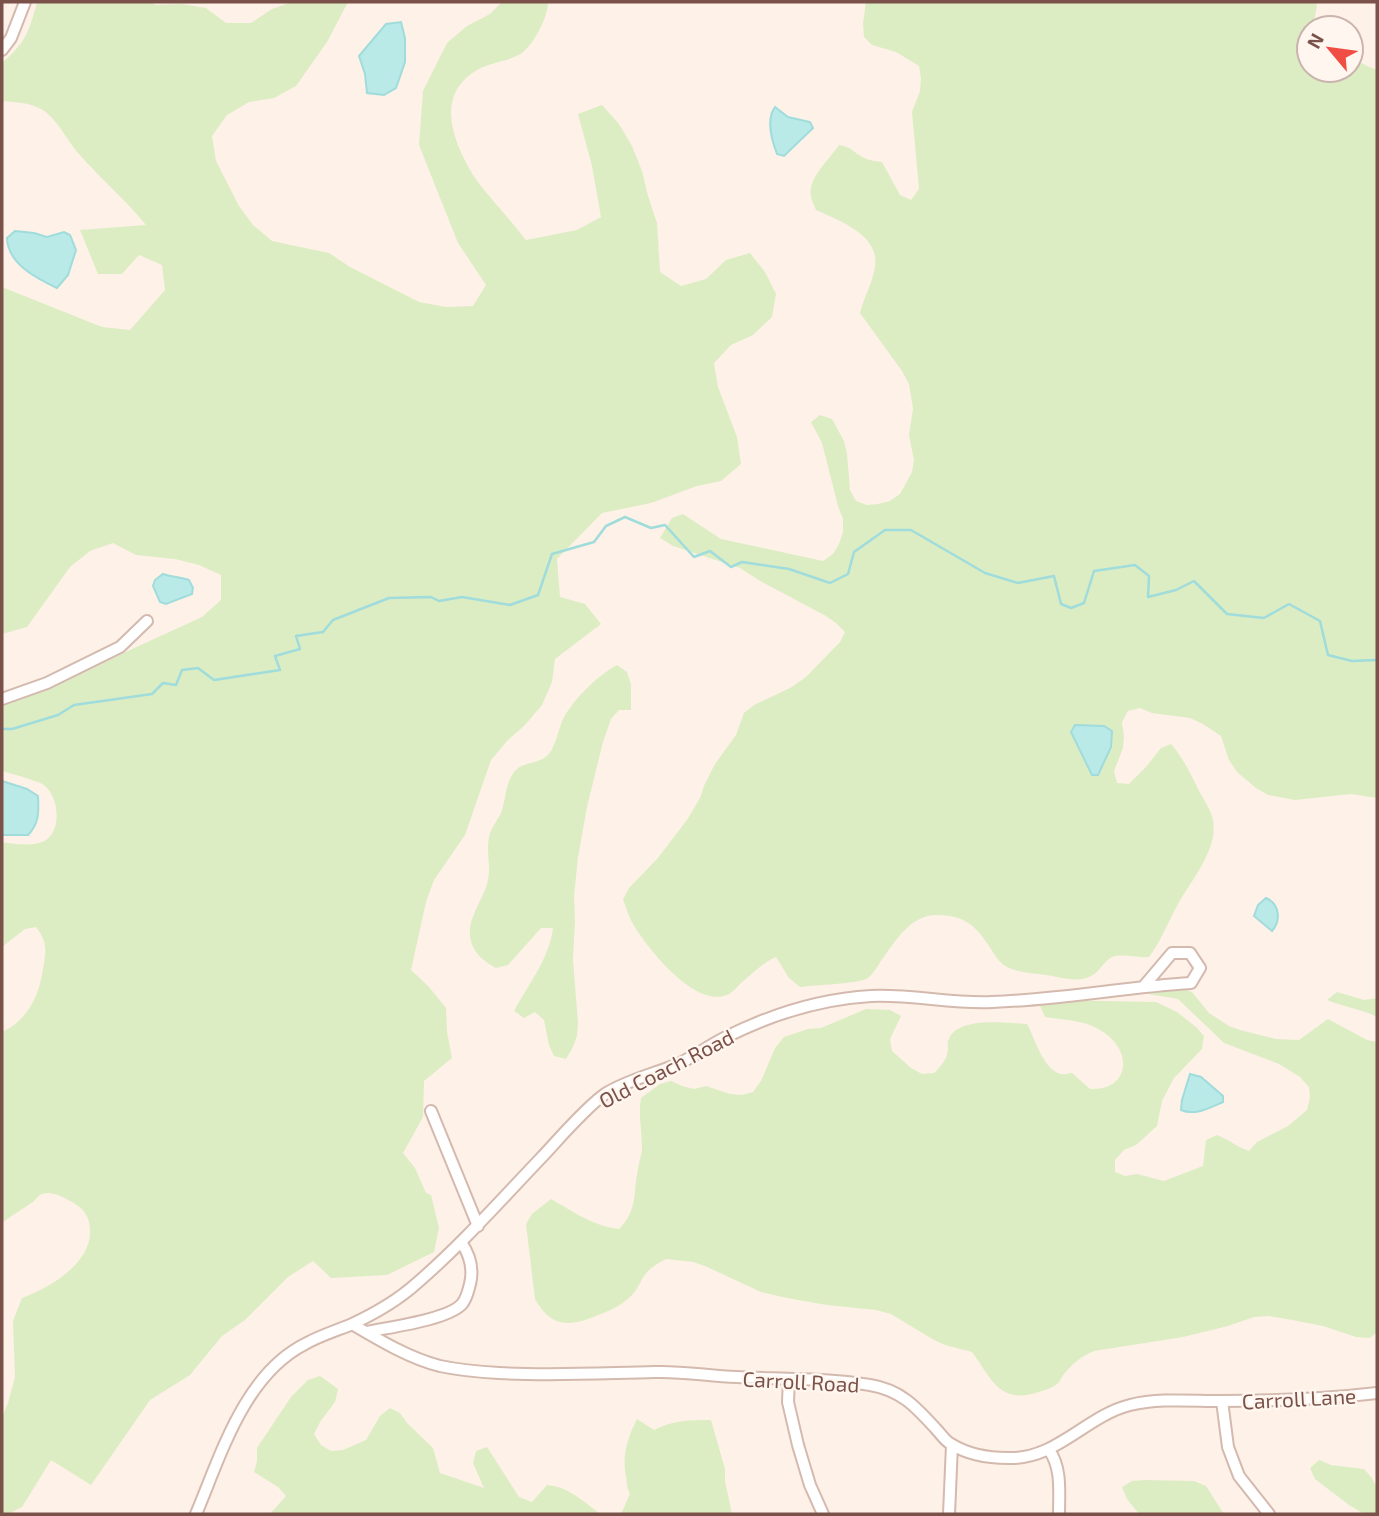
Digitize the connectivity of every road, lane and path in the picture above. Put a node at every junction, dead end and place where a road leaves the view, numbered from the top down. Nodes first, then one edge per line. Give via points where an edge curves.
1 (25, 2) edge
2 (2, 50) edge
3 (147, 621) dead end
4 (2, 699) edge
5 (1144, 986) junction
6 (431, 1111) dead end
7 (478, 1226) junction
8 (461, 1242) junction
9 (352, 1324) junction
10 (367, 1332) junction
11 (789, 1379) junction
12 (1377, 1393) edge
13 (1222, 1401) junction
14 (952, 1445) junction
15 (1049, 1450) junction
16 (197, 1514) edge
17 (822, 1514) edge
18 (949, 1514) edge
19 (1059, 1514) edge
20 (1269, 1514) edge

1 - 2 street
3 - 4 street via 120,647 47,683
5 - 5 street, Old Coach Road via 1172,954 1190,953 1200,968 1191,983
5 - 7 street, Old Coach Road via 988,1002 873,996 810,1004 770,1017 605,1095
6 - 7 street
7 - 8 street, Old Coach Road
8 - 9 street, Old Coach Road via 414,1286
8 - 10 street via 470,1255 472,1276 460,1306 428,1320
9 - 10 street, Carroll Road
9 - 16 street, Old Coach Road via 301,1346 267,1373 242,1411
10 - 11 street, Carroll Road via 425,1361 450,1368 532,1375 681,1372
11 - 14 street, Carroll Road via 889,1389 918,1410
11 - 17 street via 788,1402 798,1446
12 - 13 street, Carroll Lane
13 - 15 street, Carroll Road via 1128,1405
13 - 20 street via 1228,1447 1239,1476
14 - 15 street, Carroll Road via 982,1457 1011,1459
14 - 18 street
15 - 19 street via 1056,1459

